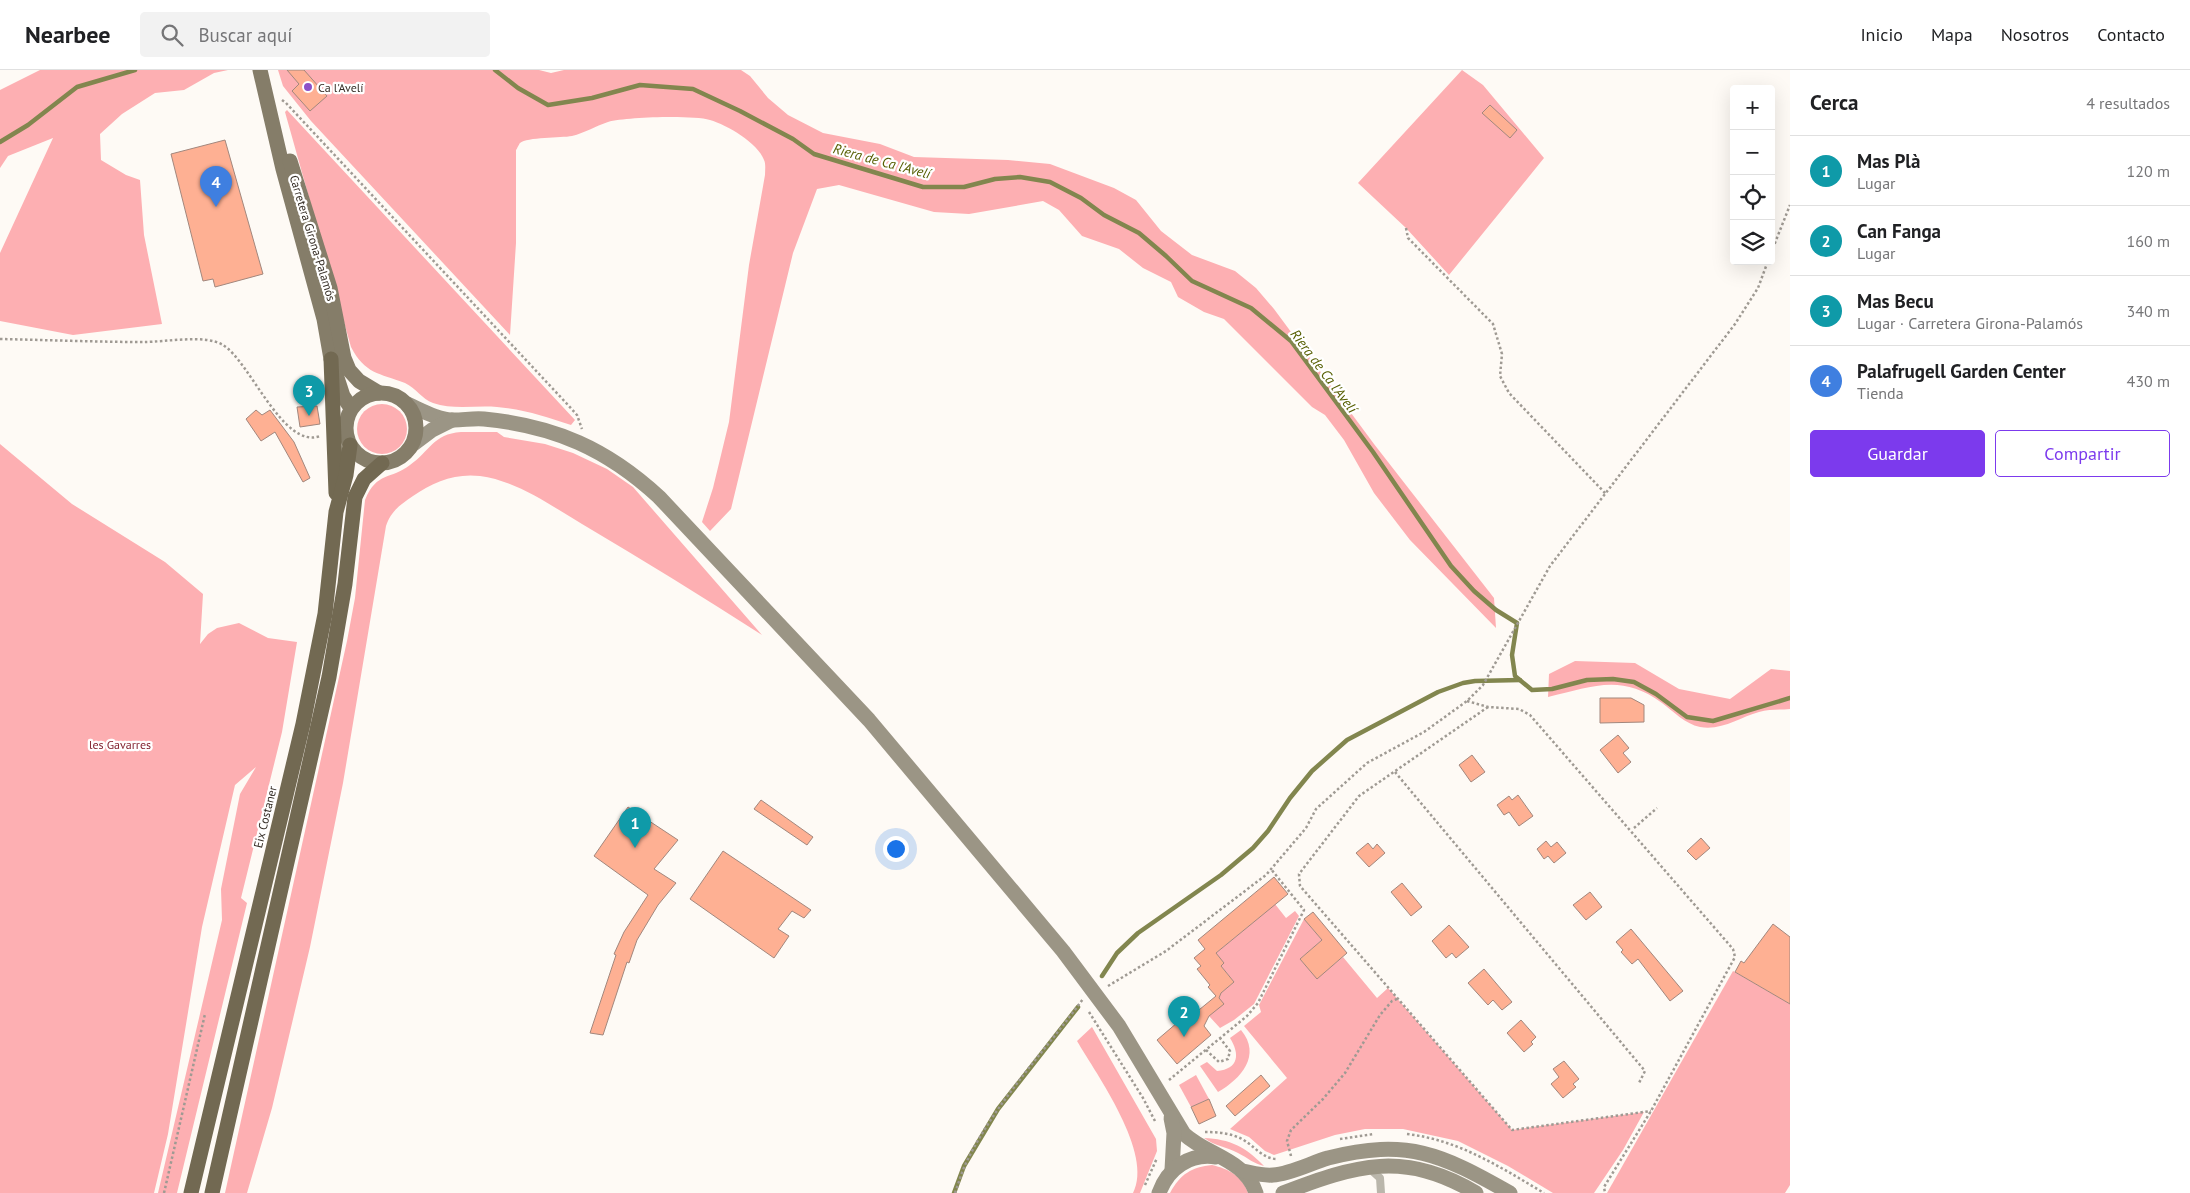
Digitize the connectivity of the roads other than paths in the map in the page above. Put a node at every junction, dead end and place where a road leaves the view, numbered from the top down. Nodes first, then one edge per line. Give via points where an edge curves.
1 (260, 70) edge
2 (267, 95) junction
3 (331, 359) junction
4 (380, 393) junction
5 (407, 404) junction
6 (351, 408) junction
7 (452, 420) junction
8 (350, 445) junction
9 (412, 445) junction
10 (382, 463) junction
11 (336, 512) junction
12 (1170, 1114) junction
13 (1220, 1158) junction
14 (1366, 1167) junction
15 (1172, 1170) junction
16 (1243, 1171) junction
17 (191, 1193) edge
18 (212, 1193) edge
19 (1159, 1193) edge
20 (1256, 1193) edge
21 (1283, 1193) edge
22 (1381, 1193) edge
23 (1476, 1193) edge
24 (1510, 1193) edge

1 - 2 main road
2 - 3 main road, Carretera Girona-Palamós via 283,170 324,319
2 - 4 main road, Carretera Girona-Palamós via 330,288 344,358 359,381
3 - 6 main road, Carretera Girona-Palamós via 343,396
3 - 11 highway
4 - 5 main road via 390,394
4 - 6 main road via 364,397
5 - 7 main road
5 - 9 main road via 416,424
6 - 8 main road via 345,426
7 - 9 main road
7 - 12 main road via 482,418 553,432 616,461 659,497 862,713 1063,951 1119,1026
8 - 10 main road via 358,455
8 - 11 highway, Eix Costaner
9 - 10 main road via 399,458
10 - 18 highway via 364,479 355,497 345,584 329,676
11 - 17 highway, Eix Costaner via 324,614 303,724
12 - 13 main road via 1195,1145
12 - 15 main road via 1174,1132
13 - 15 main road via 1195,1158
13 - 16 main road
14 - 21 main road via 1323,1177
14 - 22 lane via 1380,1178
14 - 23 main road via 1398,1166 1418,1170 1447,1178
15 - 19 main road
16 - 20 main road
16 - 24 main road via 1274,1175 1352,1152 1399,1148 1446,1160

